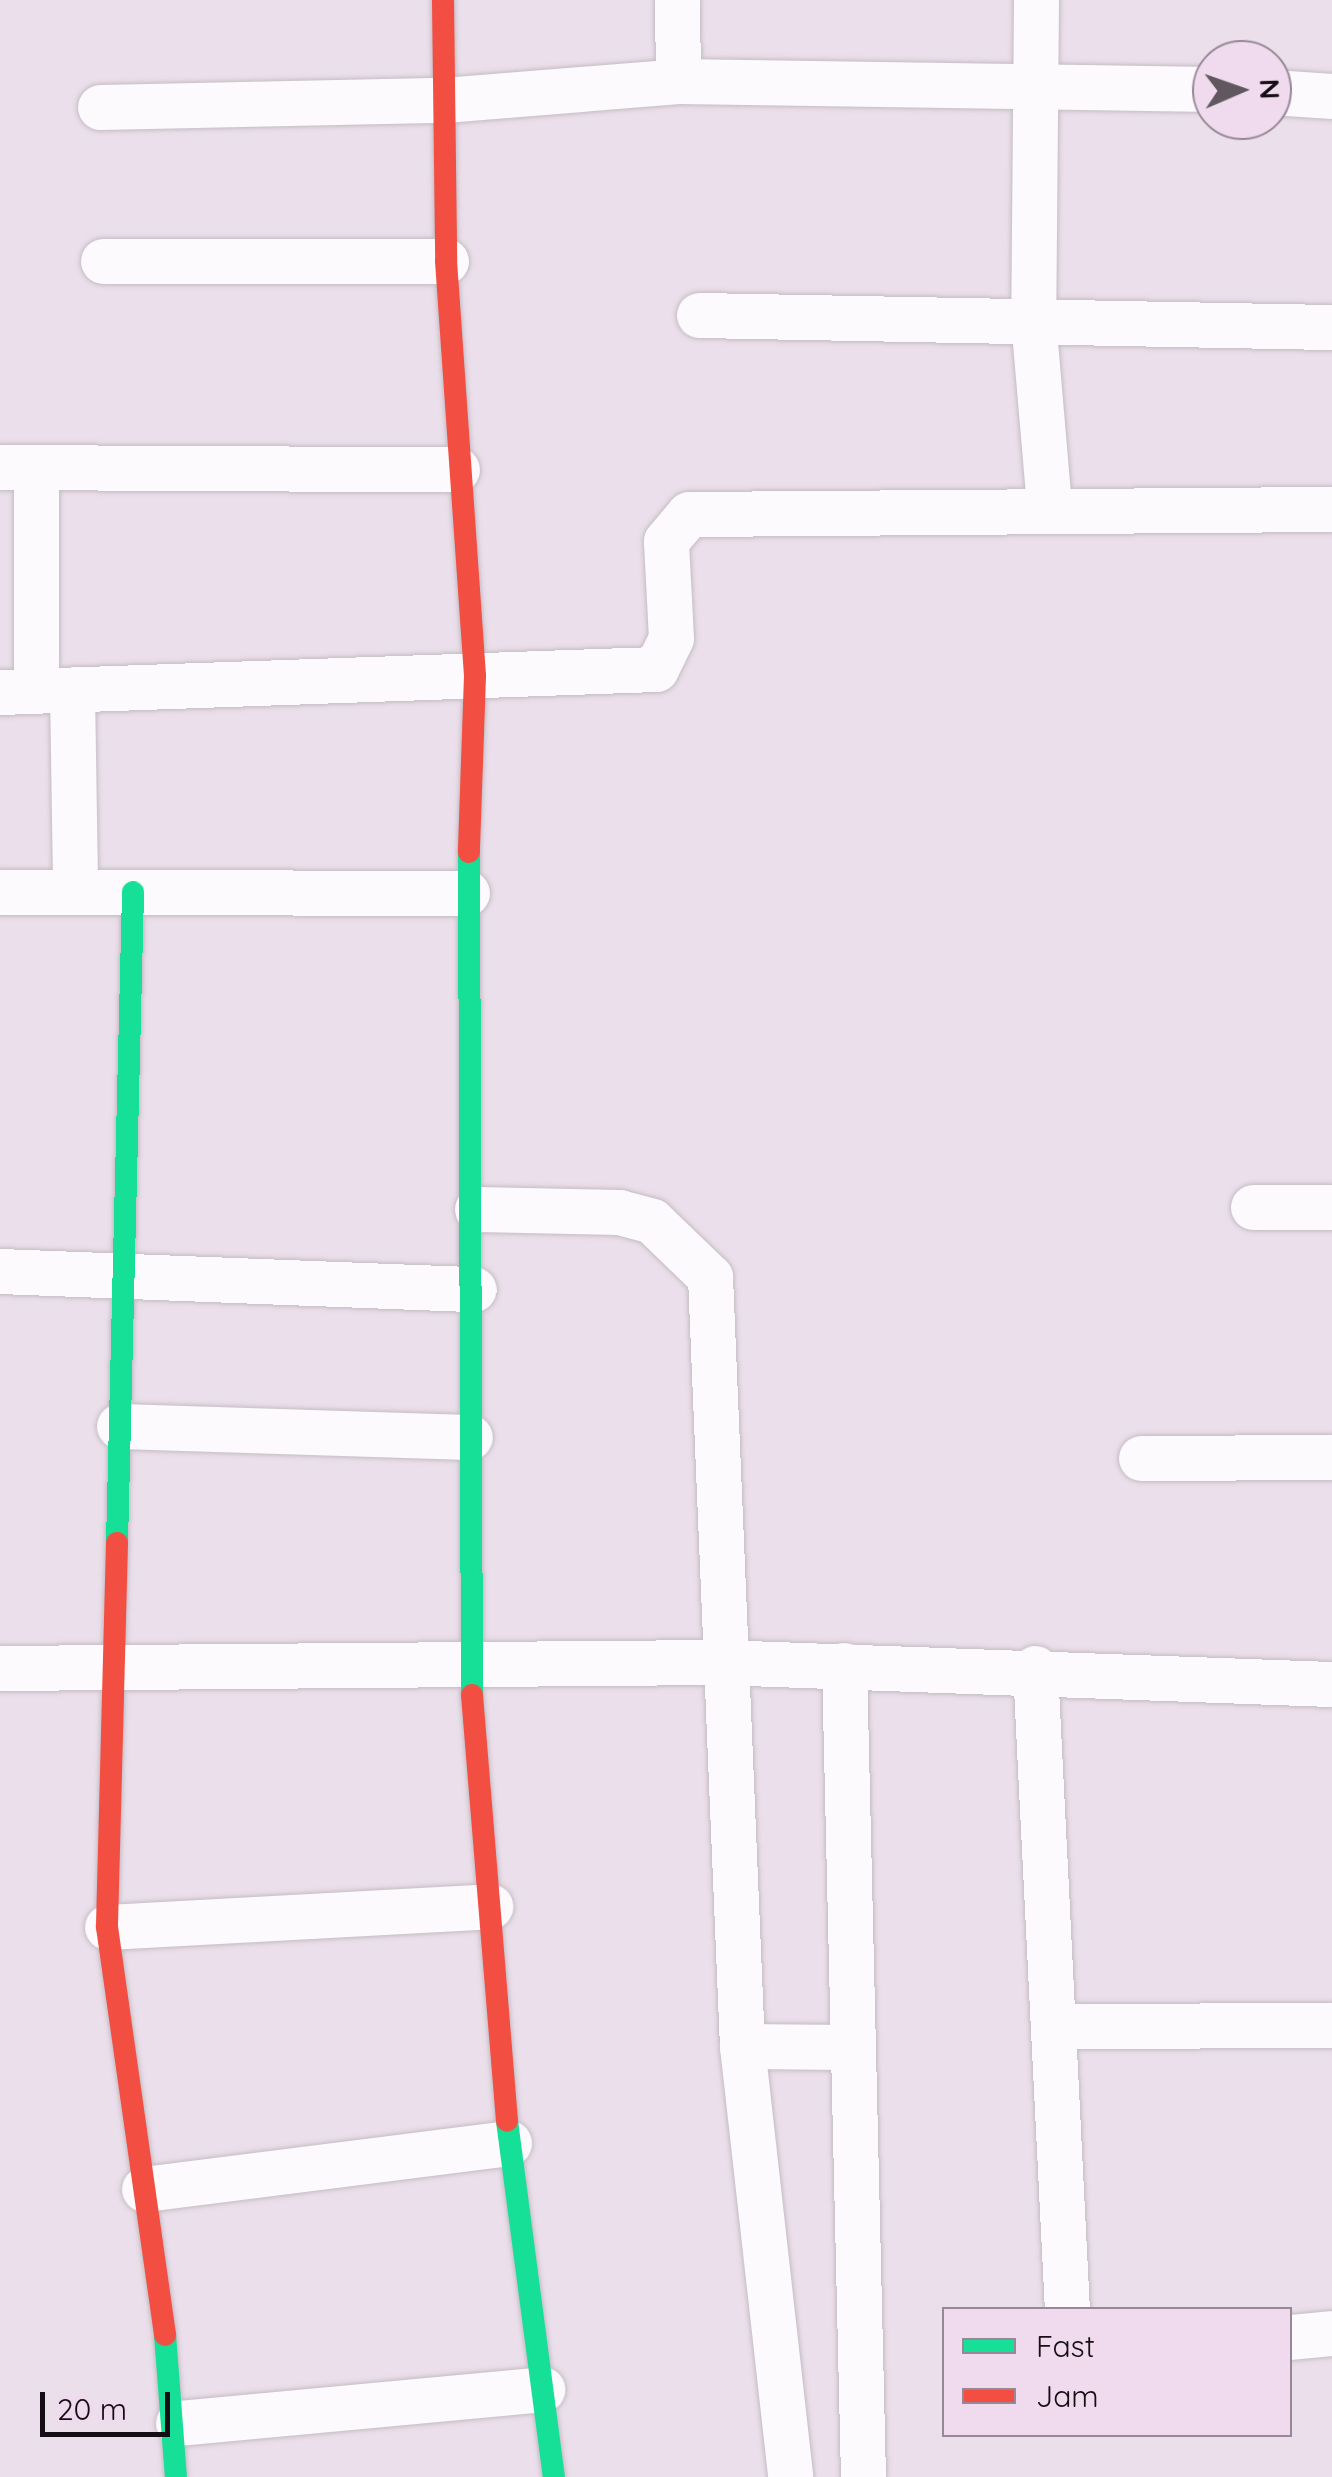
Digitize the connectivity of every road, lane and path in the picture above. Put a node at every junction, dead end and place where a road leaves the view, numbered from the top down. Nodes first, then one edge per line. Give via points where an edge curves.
1 (443, 0) edge
2 (677, 0) edge
3 (1036, 0) edge
4 (1038, 80) junction
5 (678, 81) junction
6 (1192, 88) edge
7 (1292, 93) edge
8 (1332, 96) edge
9 (444, 100) junction
10 (100, 107) dead end
11 (103, 261) dead end
12 (446, 261) junction
13 (699, 315) dead end
14 (1033, 319) junction
15 (1332, 328) edge
16 (18, 468) edge
17 (457, 469) junction
18 (1049, 506) junction
19 (1332, 509) edge
20 (475, 676) junction
21 (36, 691) edge
22 (0, 892) edge
23 (76, 892) junction
24 (133, 892) junction
25 (467, 892) junction
26 (1252, 1207) dead end
27 (1332, 1207) edge
28 (477, 1210) junction
29 (0, 1271) edge
30 (127, 1272) junction
31 (474, 1290) junction
32 (119, 1426) junction
33 (470, 1437) junction
34 (1332, 1457) edge
35 (1141, 1458) dead end
36 (719, 1662) junction
37 (110, 1663) junction
38 (844, 1665) junction
39 (0, 1668) edge
40 (1035, 1668) junction
41 (470, 1670) junction
42 (1332, 1684) edge
43 (490, 1906) junction
44 (107, 1927) junction
45 (1332, 2025) edge
46 (1057, 2026) junction
47 (742, 2046) junction
48 (849, 2047) junction
49 (508, 2143) junction
50 (144, 2189) junction
51 (1066, 2307) edge
52 (1332, 2333) edge
53 (1292, 2337) edge
54 (542, 2389) junction
55 (178, 2422) junction
56 (176, 2477) edge
57 (554, 2477) edge
58 (790, 2477) edge
59 (862, 2477) edge

1 - 9 street
2 - 5 street
3 - 4 street
4 - 5 street
4 - 6 street
4 - 14 street
5 - 9 street
7 - 8 street
9 - 10 street
9 - 12 street
11 - 12 street
12 - 17 street
13 - 14 street
14 - 15 street
14 - 18 street
16 - 17 street
16 - 21 street
17 - 20 street
18 - 19 street
18 - 20 street via 689,514 666,540 671,638 656,669
20 - 21 street
20 - 25 street
21 - 23 street
22 - 23 street
23 - 24 street
24 - 25 street
24 - 30 street
25 - 28 street
26 - 27 street
28 - 31 street
28 - 36 street via 620,1212 664,1230 710,1277
29 - 30 street
30 - 31 street
30 - 32 street
31 - 33 street
32 - 33 street
32 - 37 street
33 - 41 street
34 - 35 street
36 - 38 street
36 - 41 street
36 - 47 street
37 - 39 street
37 - 41 street
37 - 44 street
38 - 40 street
38 - 48 street
40 - 42 street
40 - 46 street
41 - 43 street
43 - 44 street
43 - 49 street
44 - 50 street
45 - 46 street
46 - 51 street
47 - 48 street
47 - 58 street
48 - 59 street
49 - 50 street
49 - 54 street
50 - 55 street
52 - 53 street
54 - 55 street
54 - 57 street
55 - 56 street

